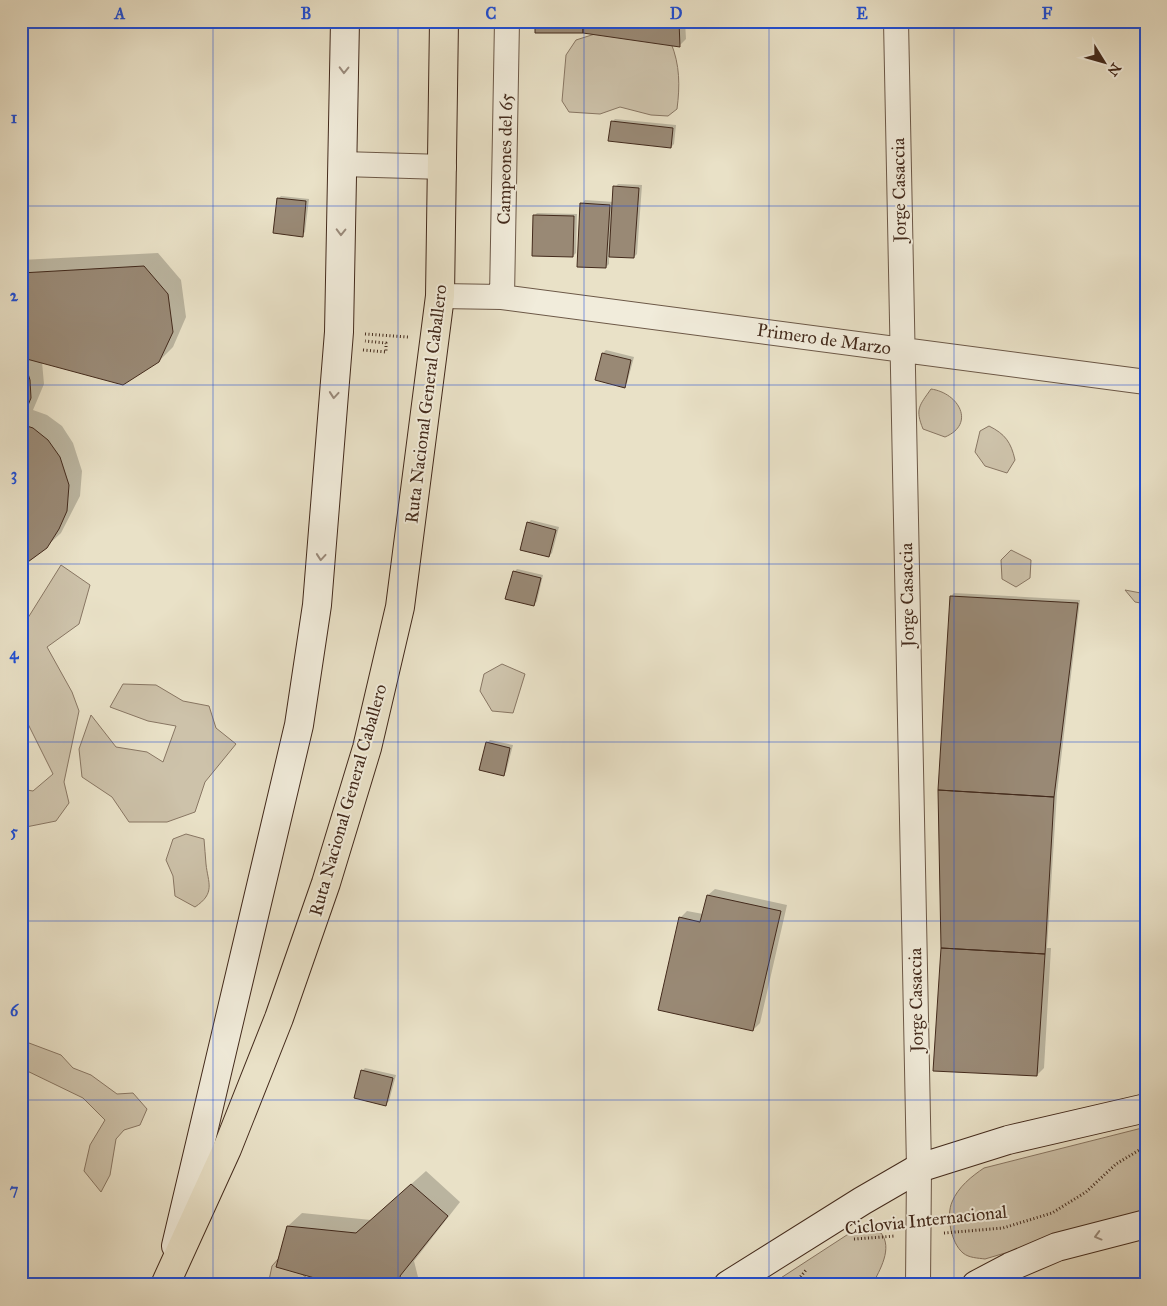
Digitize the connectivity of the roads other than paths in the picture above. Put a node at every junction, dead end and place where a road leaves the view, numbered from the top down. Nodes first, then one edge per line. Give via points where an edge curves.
1 (345, 21) edge
2 (444, 21) edge
3 (507, 21) edge
4 (896, 21) edge
5 (342, 164) junction
6 (444, 167) junction
7 (440, 296) junction
8 (502, 296) junction
9 (902, 350) junction
10 (1146, 382) edge
11 (1146, 1108) edge
12 (919, 1168) junction
13 (1146, 1224) edge
14 (166, 1283) edge
15 (728, 1285) edge
16 (918, 1285) edge
17 (976, 1285) edge

1 -> 5 street
2 - 6 highway, Ruta Nacional General Caballero
3 - 8 street, Campeones del 65
4 - 9 street, Jorge Casaccia
5 - 6 street
5 -> 14 street via 352,335 299,725
6 - 7 highway, Ruta Nacional General Caballero
7 - 8 street, Primero de Marzo
7 - 14 highway, Ruta Nacional General Caballero via 400,607 367,748 326,883 279,1018 227,1149
8 - 9 street, Primero de Marzo
9 - 10 street, Primero de Marzo
9 - 12 street, Jorge Casaccia
11 - 12 street via 1008,1140
12 - 15 street
12 - 16 street, Jorge Casaccia
13 -> 17 street via 1057,1247

